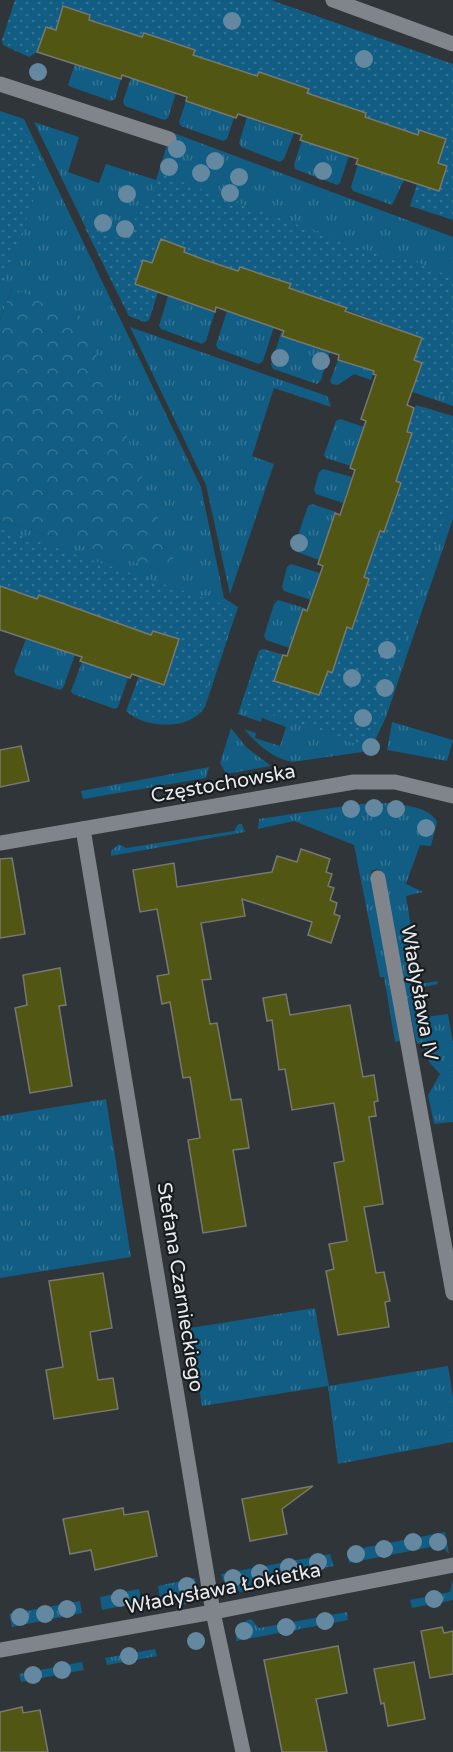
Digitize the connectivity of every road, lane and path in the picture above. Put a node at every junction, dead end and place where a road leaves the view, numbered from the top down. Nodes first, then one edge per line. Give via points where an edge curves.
1 (333, 0) edge
2 (453, 44) edge
3 (0, 84) edge
4 (169, 139) dead end
5 (453, 796) edge
6 (83, 828) junction
7 (0, 843) edge
8 (378, 878) dead end
9 (453, 1293) edge
10 (453, 1565) edge
11 (213, 1612) junction
12 (0, 1650) edge
13 (243, 1752) edge

1 - 2 street
3 - 4 street
5 - 6 street, Częstochowska via 395,782 354,782
6 - 7 street, Częstochowska
6 - 11 street, Stefana Czarnieckiego
8 - 9 street, Władysława IV
10 - 11 street, Władysława Łokietka
11 - 12 street, Władysława Łokietka
11 - 13 street, Stefana Czarnieckiego

